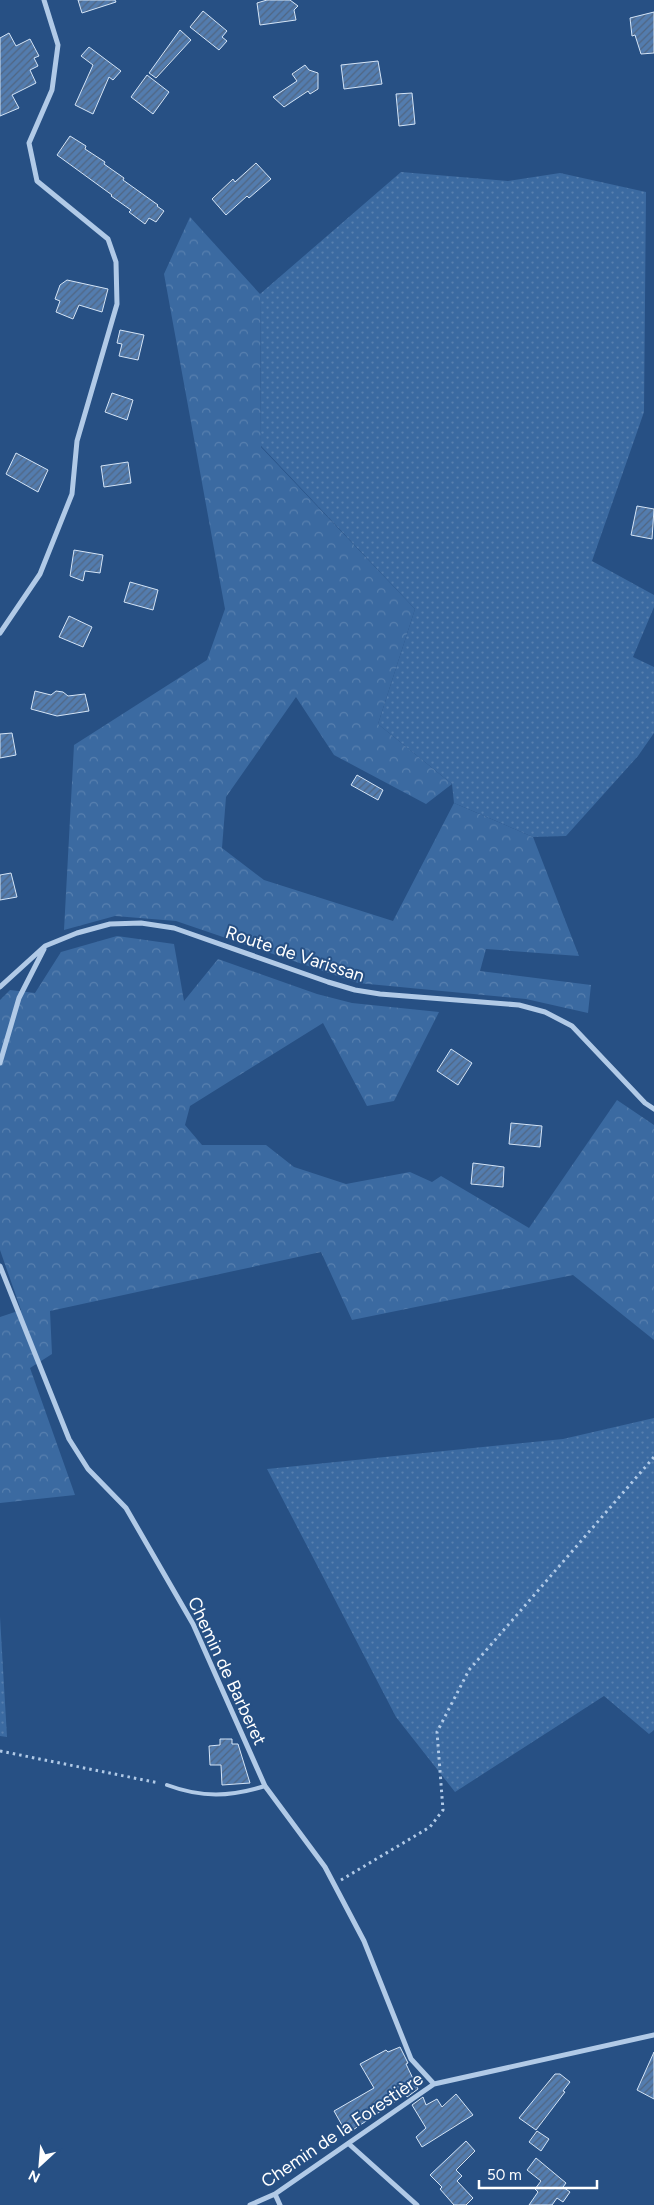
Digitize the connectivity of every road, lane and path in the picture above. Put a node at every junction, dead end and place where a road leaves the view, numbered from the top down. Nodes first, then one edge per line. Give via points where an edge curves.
1 (44, 0) edge
2 (0, 633) edge
3 (45, 946) junction
4 (0, 986) edge
5 (0, 1063) edge
6 (654, 1110) edge
7 (0, 1266) edge
8 (654, 1457) edge
9 (0, 1751) edge
10 (167, 1785) joint
11 (265, 1786) junction
12 (334, 1885) junction
13 (654, 2034) edge
14 (434, 2084) junction
15 (349, 2144) junction
16 (275, 2194) junction
17 (250, 2205) edge
18 (280, 2205) edge
19 (417, 2205) edge

1 - 2 street via 58,45 52,90 28,143 37,181 108,239 116,262 117,304 77,441 72,494 40,574
3 - 4 street, Route de Varissan
3 - 5 street via 20,998
3 - 6 street, Route de Varissan via 110,924 141,923 174,928 355,990 519,1005 545,1012 572,1026
7 - 11 street, Chemin de Barberet via 69,1439 88,1469 126,1508 193,1624
8 - 12 path via 469,1670 437,1732 443,1810 430,1826
9 - 10 path
10 - 11 lane via 189,1793 216,1795
11 - 12 street, Chemin de Barberet via 325,1867
12 - 14 street, Chemin de Barberet via 364,1940 411,2059
13 - 14 street, Chemin de la Forestière
14 - 15 street, Chemin de la Forestière
15 - 16 street, Chemin de la Forestière
15 - 19 street
16 - 17 street, Chemin de la Forestière
16 - 18 street

